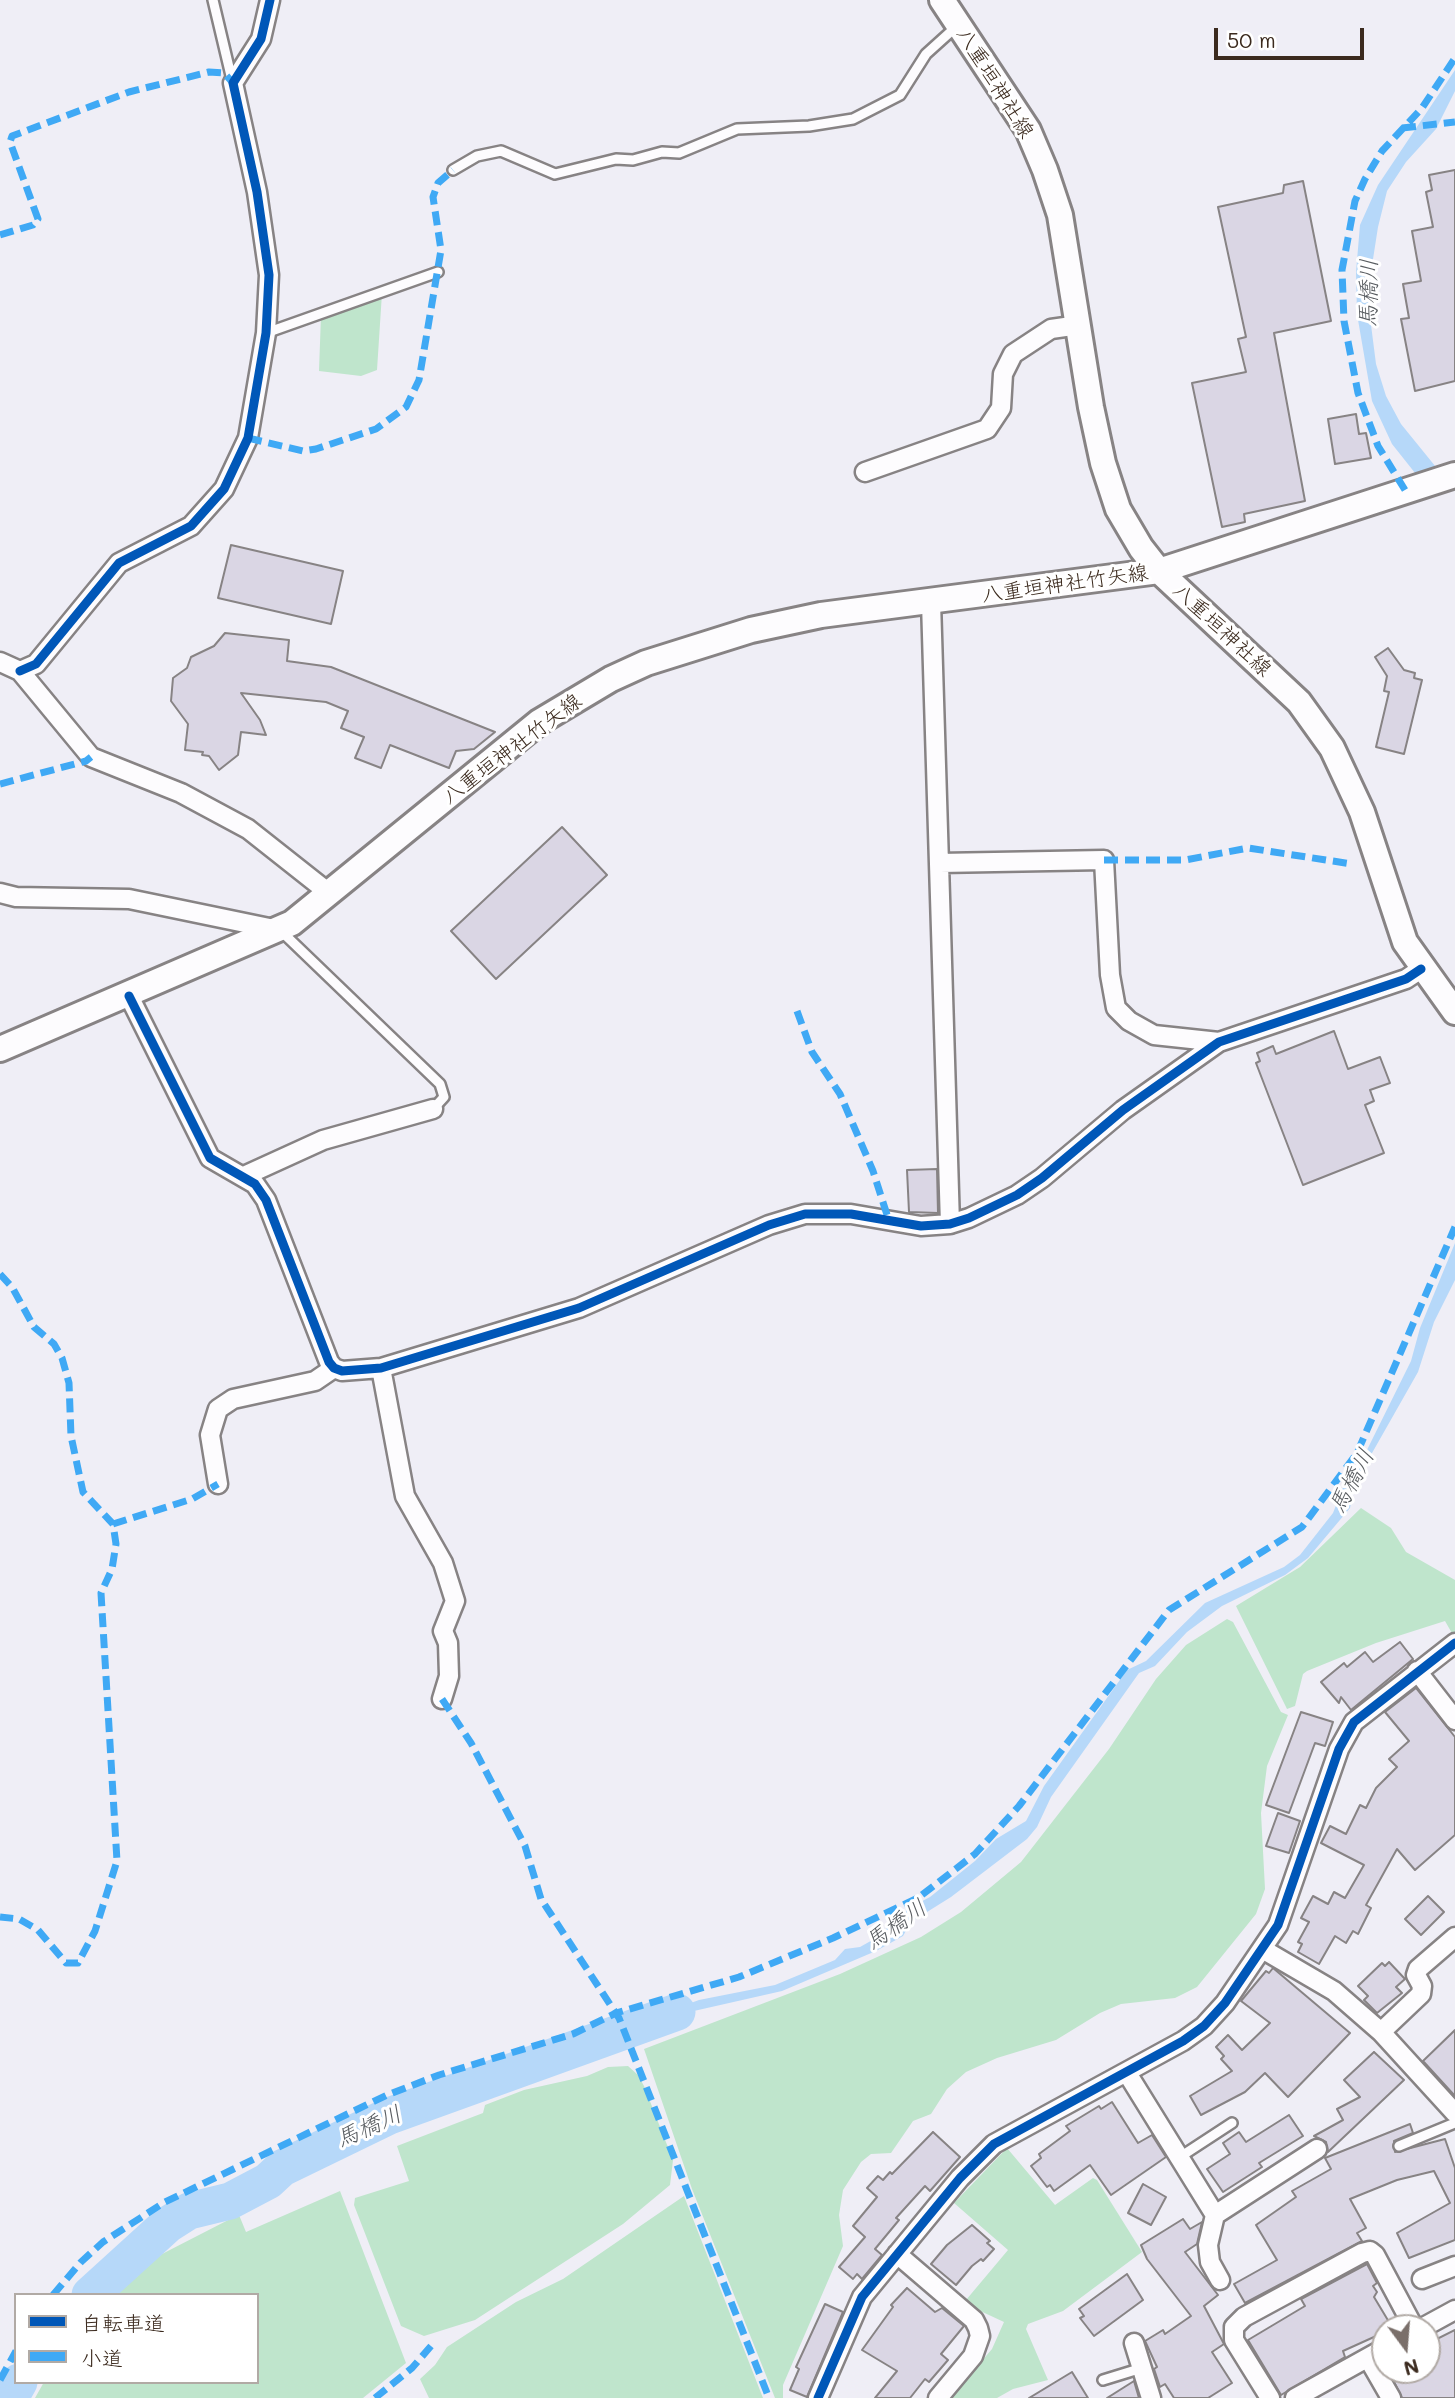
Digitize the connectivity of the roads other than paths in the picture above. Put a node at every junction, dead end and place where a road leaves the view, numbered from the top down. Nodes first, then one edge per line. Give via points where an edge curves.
1 (213, 0) edge
2 (270, 0) edge
3 (942, 0) edge
4 (958, 25) junction
5 (233, 83) junction
6 (453, 170) dead end
7 (438, 272) dead end
8 (1079, 325) junction
9 (266, 333) junction
10 (865, 472) dead end
11 (1455, 475) edge
12 (1159, 571) junction
13 (931, 602) junction
14 (0, 662) edge
15 (20, 671) junction
16 (940, 863) junction
17 (0, 893) edge
18 (328, 893) junction
19 (279, 930) junction
20 (1421, 970) junction
21 (129, 996) junction
22 (1455, 1012) edge
23 (1219, 1042) junction
24 (0, 1049) edge
25 (433, 1109) joint
26 (244, 1176) junction
27 (950, 1224) junction
28 (334, 1368) junction
29 (381, 1368) junction
30 (218, 1484) dead end
31 (1455, 1643) edge
32 (1417, 1671) junction
33 (442, 1699) dead end
34 (1455, 1720) edge
35 (1455, 1937) edge
36 (1264, 1950) junction
37 (1381, 2032) junction
38 (1127, 2073) junction
39 (1455, 2113) edge
40 (1232, 2123) dead end
41 (1455, 2123) edge
42 (1399, 2146) dead end
43 (1317, 2149) dead end
44 (1180, 2157) junction
45 (1215, 2215) junction
46 (897, 2254) junction
47 (1455, 2266) edge
48 (1422, 2279) dead end
49 (1220, 2280) dead end
50 (1407, 2314) edge
51 (1135, 2343) dead end
52 (1371, 2356) edge
53 (1368, 2358) junction
54 (1142, 2368) junction
55 (1103, 2380) dead end
56 (818, 2398) edge
57 (938, 2398) edge
58 (1151, 2398) edge
59 (1270, 2398) edge
60 (1295, 2398) edge
61 (1391, 2398) edge

1 - 5 lane
2 - 5 street via 261,39
3 - 4 main road, 八重垣神社線
4 - 6 lane via 926,54 900,95 853,119 737,129 679,153 616,159 555,174 501,150 477,156
4 - 8 main road, 八重垣神社線 via 1028,130 1045,170 1060,215
5 - 9 street via 257,192 269,275
7 - 9 lane
8 - 10 street via 1051,329 1013,354 1003,374 1001,408 987,429
8 - 12 main road, 八重垣神社線 via 1091,407 1118,509
9 - 15 street via 248,438 224,489 191,526 119,563 36,664
11 - 12 main road, 八重垣神社竹矢線
12 - 13 main road, 八重垣神社竹矢線
12 - 20 main road, 八重垣神社線 via 1299,702 1332,748 1362,812 1405,943
13 - 16 street
13 - 18 main road, 八重垣神社竹矢線 via 821,615 751,630 611,678 539,722
14 - 15 street
15 - 18 street via 90,757 181,793 248,829
16 - 23 street via 1104,860 1116,1008 1154,1035
16 - 27 street
17 - 19 street via 130,899
18 - 19 main road, 八重垣神社竹矢線
19 - 21 main road, 八重垣神社竹矢線
19 - 25 lane via 440,1084 444,1097
20 - 22 main road, 八重垣神社線
20 - 23 street
21 - 24 main road, 八重垣神社竹矢線
21 - 26 street via 210,1158
23 - 27 street via 1123,1110 1034,1184 991,1209
25 - 26 street via 323,1140
26 - 28 street via 266,1200
27 - 29 street via 921,1226 851,1214 805,1214 769,1225 579,1308
28 - 29 street
28 - 30 street via 315,1381 233,1399 218,1409 210,1435
29 - 33 street via 405,1496 443,1563 455,1601 443,1631 449,1676
31 - 32 street
32 - 34 street
32 - 36 street via 1369,1708 1345,1737 1278,1925
35 - 37 street via 1418,1969 1421,1994
36 - 37 street via 1334,1991
36 - 38 street via 1203,2026
37 - 39 street
38 - 44 street
38 - 46 street via 994,2144
40 - 44 lane
41 - 42 lane
43 - 45 street
44 - 45 street
45 - 49 street via 1208,2245
46 - 56 street via 862,2297
46 - 57 street via 978,2328 973,2356
47 - 48 street
50 - 59 street via 1370,2251 1244,2317 1234,2327 1234,2340
51 - 54 street
52 - 53 street
53 - 60 street
53 - 61 street
54 - 55 lane
54 - 58 street

